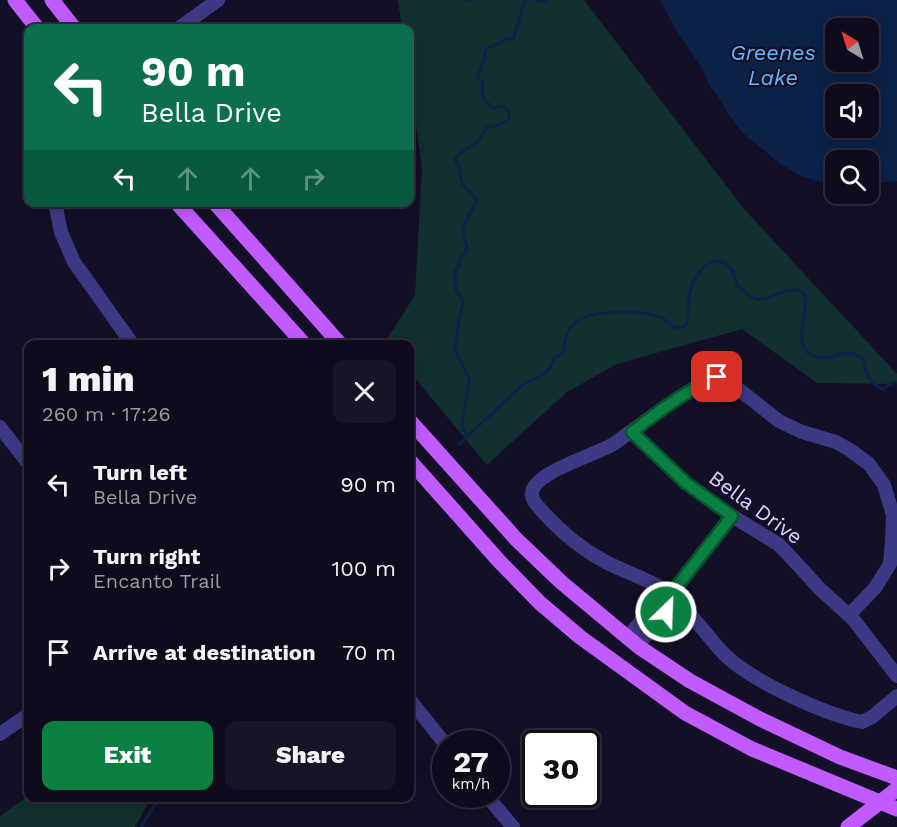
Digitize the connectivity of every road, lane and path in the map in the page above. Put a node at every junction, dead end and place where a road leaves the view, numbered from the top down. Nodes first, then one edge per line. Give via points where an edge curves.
1 (15, 0) edge
2 (52, 0) edge
3 (218, 0) edge
4 (34, 24) edge
5 (71, 24) edge
6 (185, 24) edge
7 (56, 207) edge
8 (181, 207) edge
9 (218, 207) edge
10 (130, 340) edge
11 (300, 340) edge
12 (337, 340) edge
13 (414, 425) edge
14 (0, 427) edge
15 (632, 432) junction
16 (24, 458) edge
17 (414, 465) edge
18 (732, 516) junction
19 (670, 595) junction
20 (849, 615) junction
21 (632, 642) junction
22 (616, 663) junction
23 (897, 676) edge
24 (897, 696) edge
25 (414, 705) edge
26 (24, 718) edge
27 (434, 730) edge
28 (0, 734) edge
29 (897, 778) edge
30 (897, 789) edge
31 (880, 802) junction
32 (497, 808) edge
33 (897, 809) edge
34 (513, 827) edge
35 (848, 827) edge

1 - 4 main road
2 - 5 main road
3 - 6 street
7 - 10 street via 61,232 74,262
8 - 11 main road
9 - 12 main road
13 - 21 main road via 516,539
14 - 16 street
15 - 18 street, Bella Drive via 686,483
15 - 19 street via 606,449 556,469 539,482 532,496 580,547
15 - 20 street via 663,408 717,377 779,421 836,442 869,464 884,485 892,515 890,564 875,588
17 - 22 main road via 540,603
18 - 19 street
18 - 20 street, Bella Drive via 778,544
19 - 21 street via 666,612
19 - 24 street via 726,656 771,686 814,706 862,722
20 - 23 street, Bella Drive
21 - 22 main road
21 - 29 main road via 690,681 760,719 840,757
22 - 31 main road via 686,713 752,749
25 - 27 street
26 - 28 street
30 - 31 main road
31 - 33 main road
31 - 35 main road
32 - 34 street

